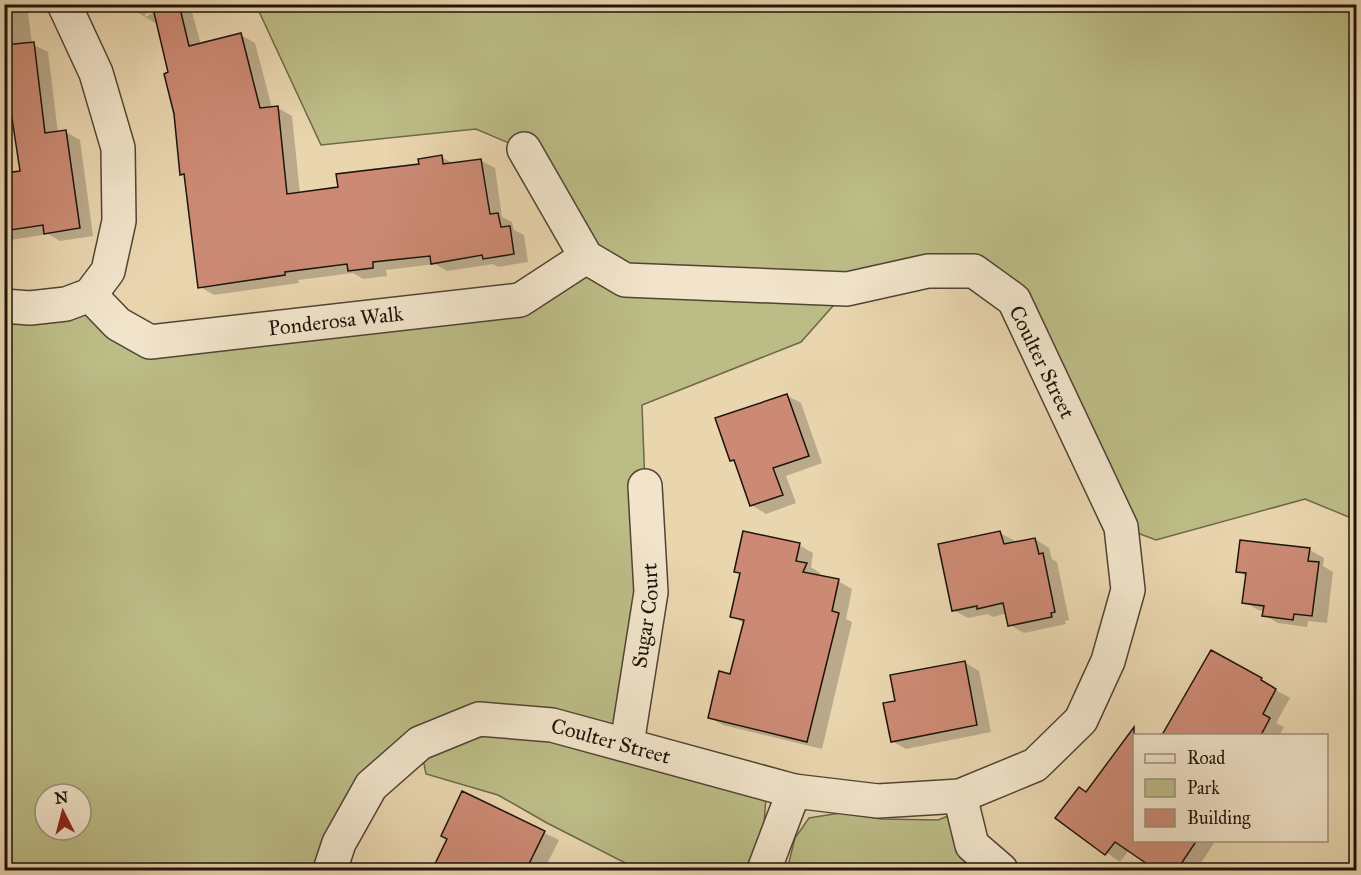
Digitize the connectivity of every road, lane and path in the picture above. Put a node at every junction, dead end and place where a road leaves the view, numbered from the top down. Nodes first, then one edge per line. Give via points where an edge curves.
1 (64, 4) edge
2 (524, 149) dead end
3 (586, 257) junction
4 (90, 295) junction
5 (4, 306) edge
6 (645, 486) dead end
7 (627, 744) junction
8 (794, 791) junction
9 (960, 796) junction
10 (330, 870) edge
11 (764, 870) edge
12 (1001, 870) edge

1 - 4 street via 96,73 118,148 119,221 108,271
2 - 3 street, Coulter Street
3 - 4 street, Ponderosa Walk via 520,300 150,342 118,324
3 - 9 street, Coulter Street via 625,280 847,289 928,271 974,271 1014,300 1121,527 1128,590 1108,661 1081,720 1035,765
4 - 5 street via 66,304
6 - 7 street, Sugar Court via 651,592
7 - 8 street, Coulter Street
7 - 10 street, Coulter Street via 552,724 479,719 420,743 371,786 339,843
8 - 9 street, Coulter Street via 878,801
8 - 11 street
9 - 12 street via 972,845

